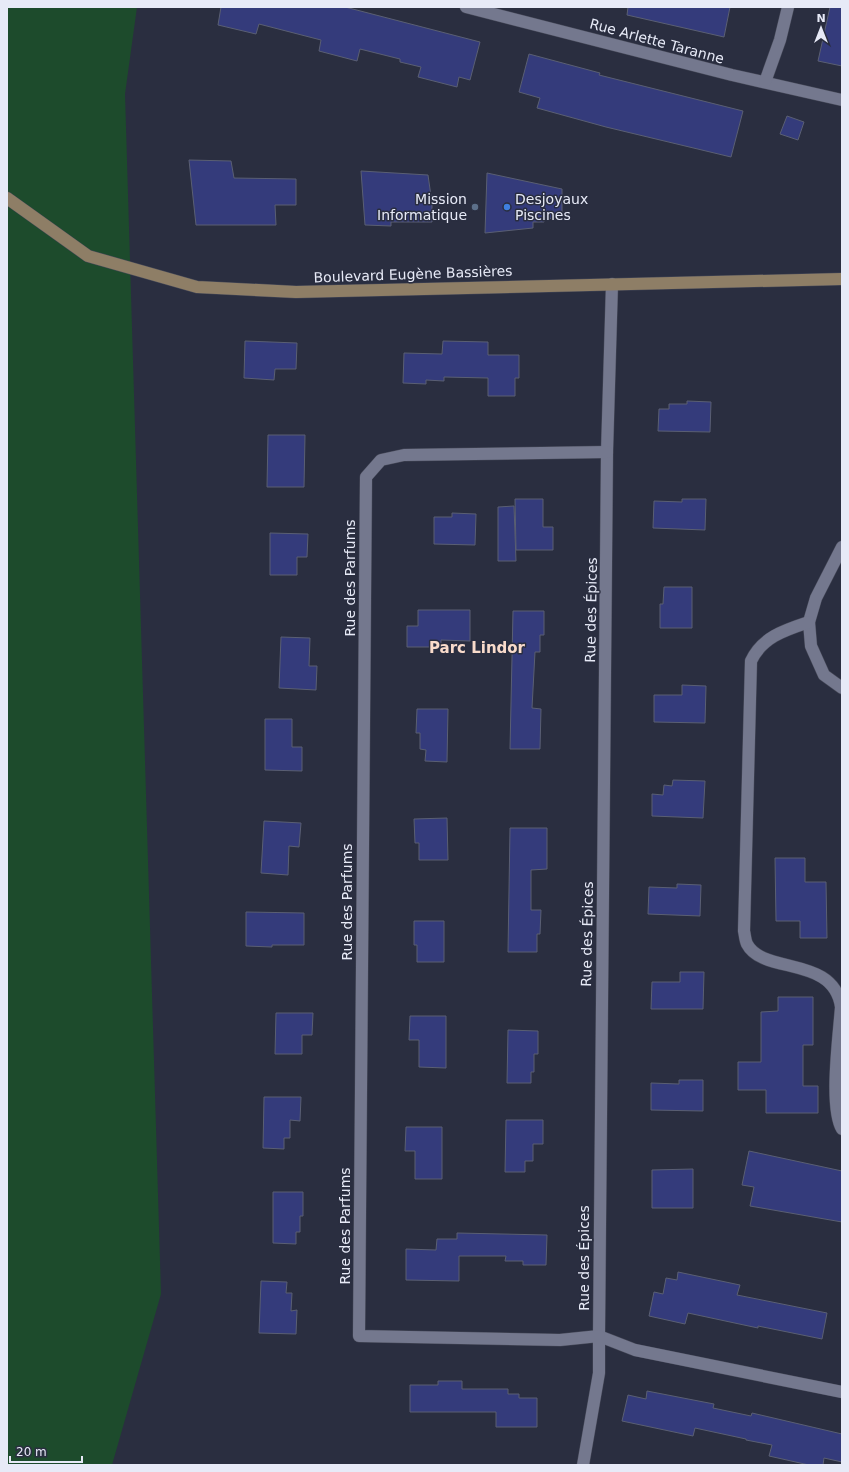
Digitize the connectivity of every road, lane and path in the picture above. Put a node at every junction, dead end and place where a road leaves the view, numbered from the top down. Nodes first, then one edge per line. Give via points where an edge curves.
1 (466, 7) edge
2 (788, 7) edge
3 (765, 82) junction
4 (842, 100) edge
5 (7, 198) edge
6 (842, 279) edge
7 (612, 284) junction
8 (607, 452) junction
9 (842, 548) edge
10 (809, 622) junction
11 (842, 688) edge
12 (842, 1129) edge
13 (599, 1336) junction
14 (842, 1392) edge
15 (583, 1465) edge

1 - 3 street, Rue Arlette Taranne via 669,60
2 - 3 street via 780,40
3 - 4 street, Rue Arlette Taranne
5 - 7 street, Boulevard Eugène Bassières via 88,256 197,287 296,292
6 - 7 street, Boulevard Eugène Bassières
7 - 8 street, Rue des Épices
8 - 13 street, Rue des Épices
8 - 13 street, Rue des Parfums via 404,455 381,460 366,477 359,1336 560,1340
9 - 10 street via 816,598
10 - 11 street via 812,646 824,675
10 - 12 street via 762,644 751,661 744,931 747,943 754,952 824,978 839,995 841,1007 835,1105 837,1122
13 - 14 street via 635,1350
13 - 15 street, Rue des Épices via 599,1373

